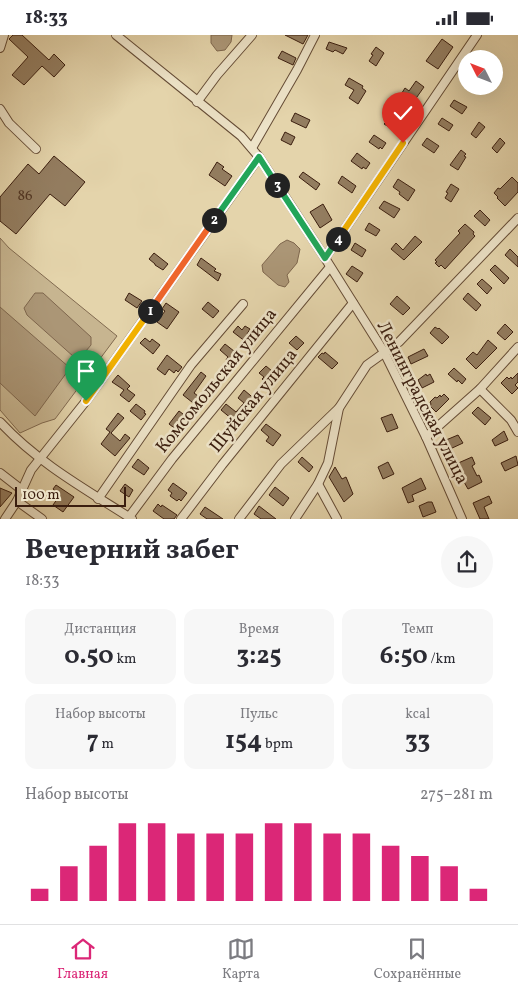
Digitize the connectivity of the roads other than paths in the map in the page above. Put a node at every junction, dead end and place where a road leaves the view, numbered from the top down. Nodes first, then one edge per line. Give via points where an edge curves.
1 (4, 35) edge
2 (116, 35) edge
3 (252, 35) edge
4 (315, 35) edge
5 (477, 35) edge
6 (0, 48) edge
7 (197, 102) junction
8 (0, 109) edge
9 (252, 147) junction
10 (36, 149) dead end
11 (259, 157) junction
12 (518, 218) edge
13 (325, 258) junction
14 (330, 267) junction
15 (353, 303) junction
16 (244, 304) dead end
17 (518, 347) edge
18 (384, 351) junction
19 (480, 389) junction
20 (339, 408) junction
21 (0, 422) edge
22 (518, 432) edge
23 (426, 437) junction
24 (39, 459) junction
25 (0, 473) edge
26 (318, 484) junction
27 (22, 490) junction
28 (98, 499) junction
29 (17, 501) junction
30 (131, 518) edge
31 (5, 519) edge
32 (42, 519) edge
33 (182, 519) edge
34 (240, 519) edge
35 (294, 519) edge
36 (337, 519) edge
37 (462, 519) edge

1 - 6 street
2 - 7 street, Ленинградская улица
3 - 7 street
4 - 9 street
5 - 13 street
7 - 9 street, Ленинградская улица
8 - 10 street via 9,123
9 - 11 street, Ленинградская улица
11 - 13 street, Ленинградская улица
11 - 24 street via 86,401
12 - 18 street via 399,342
13 - 14 street, Ленинградская улица
14 - 15 street, Ленинградская улица
14 - 30 street, Комсомольская улица via 172,459
15 - 18 street, Ленинградская улица
15 - 33 street, Шуйская улица
16 - 28 street via 191,365
17 - 19 street
18 - 20 street via 367,365
18 - 23 street, Ленинградская улица
19 - 22 street via 512,420
19 - 23 street
20 - 26 street via 328,463
20 - 34 street via 281,464
21 - 24 street
23 - 37 street, Ленинградская улица
24 - 27 street
24 - 28 street
25 - 27 street
26 - 35 street
26 - 36 street
27 - 29 street
28 - 30 street
29 - 31 street
29 - 32 street

